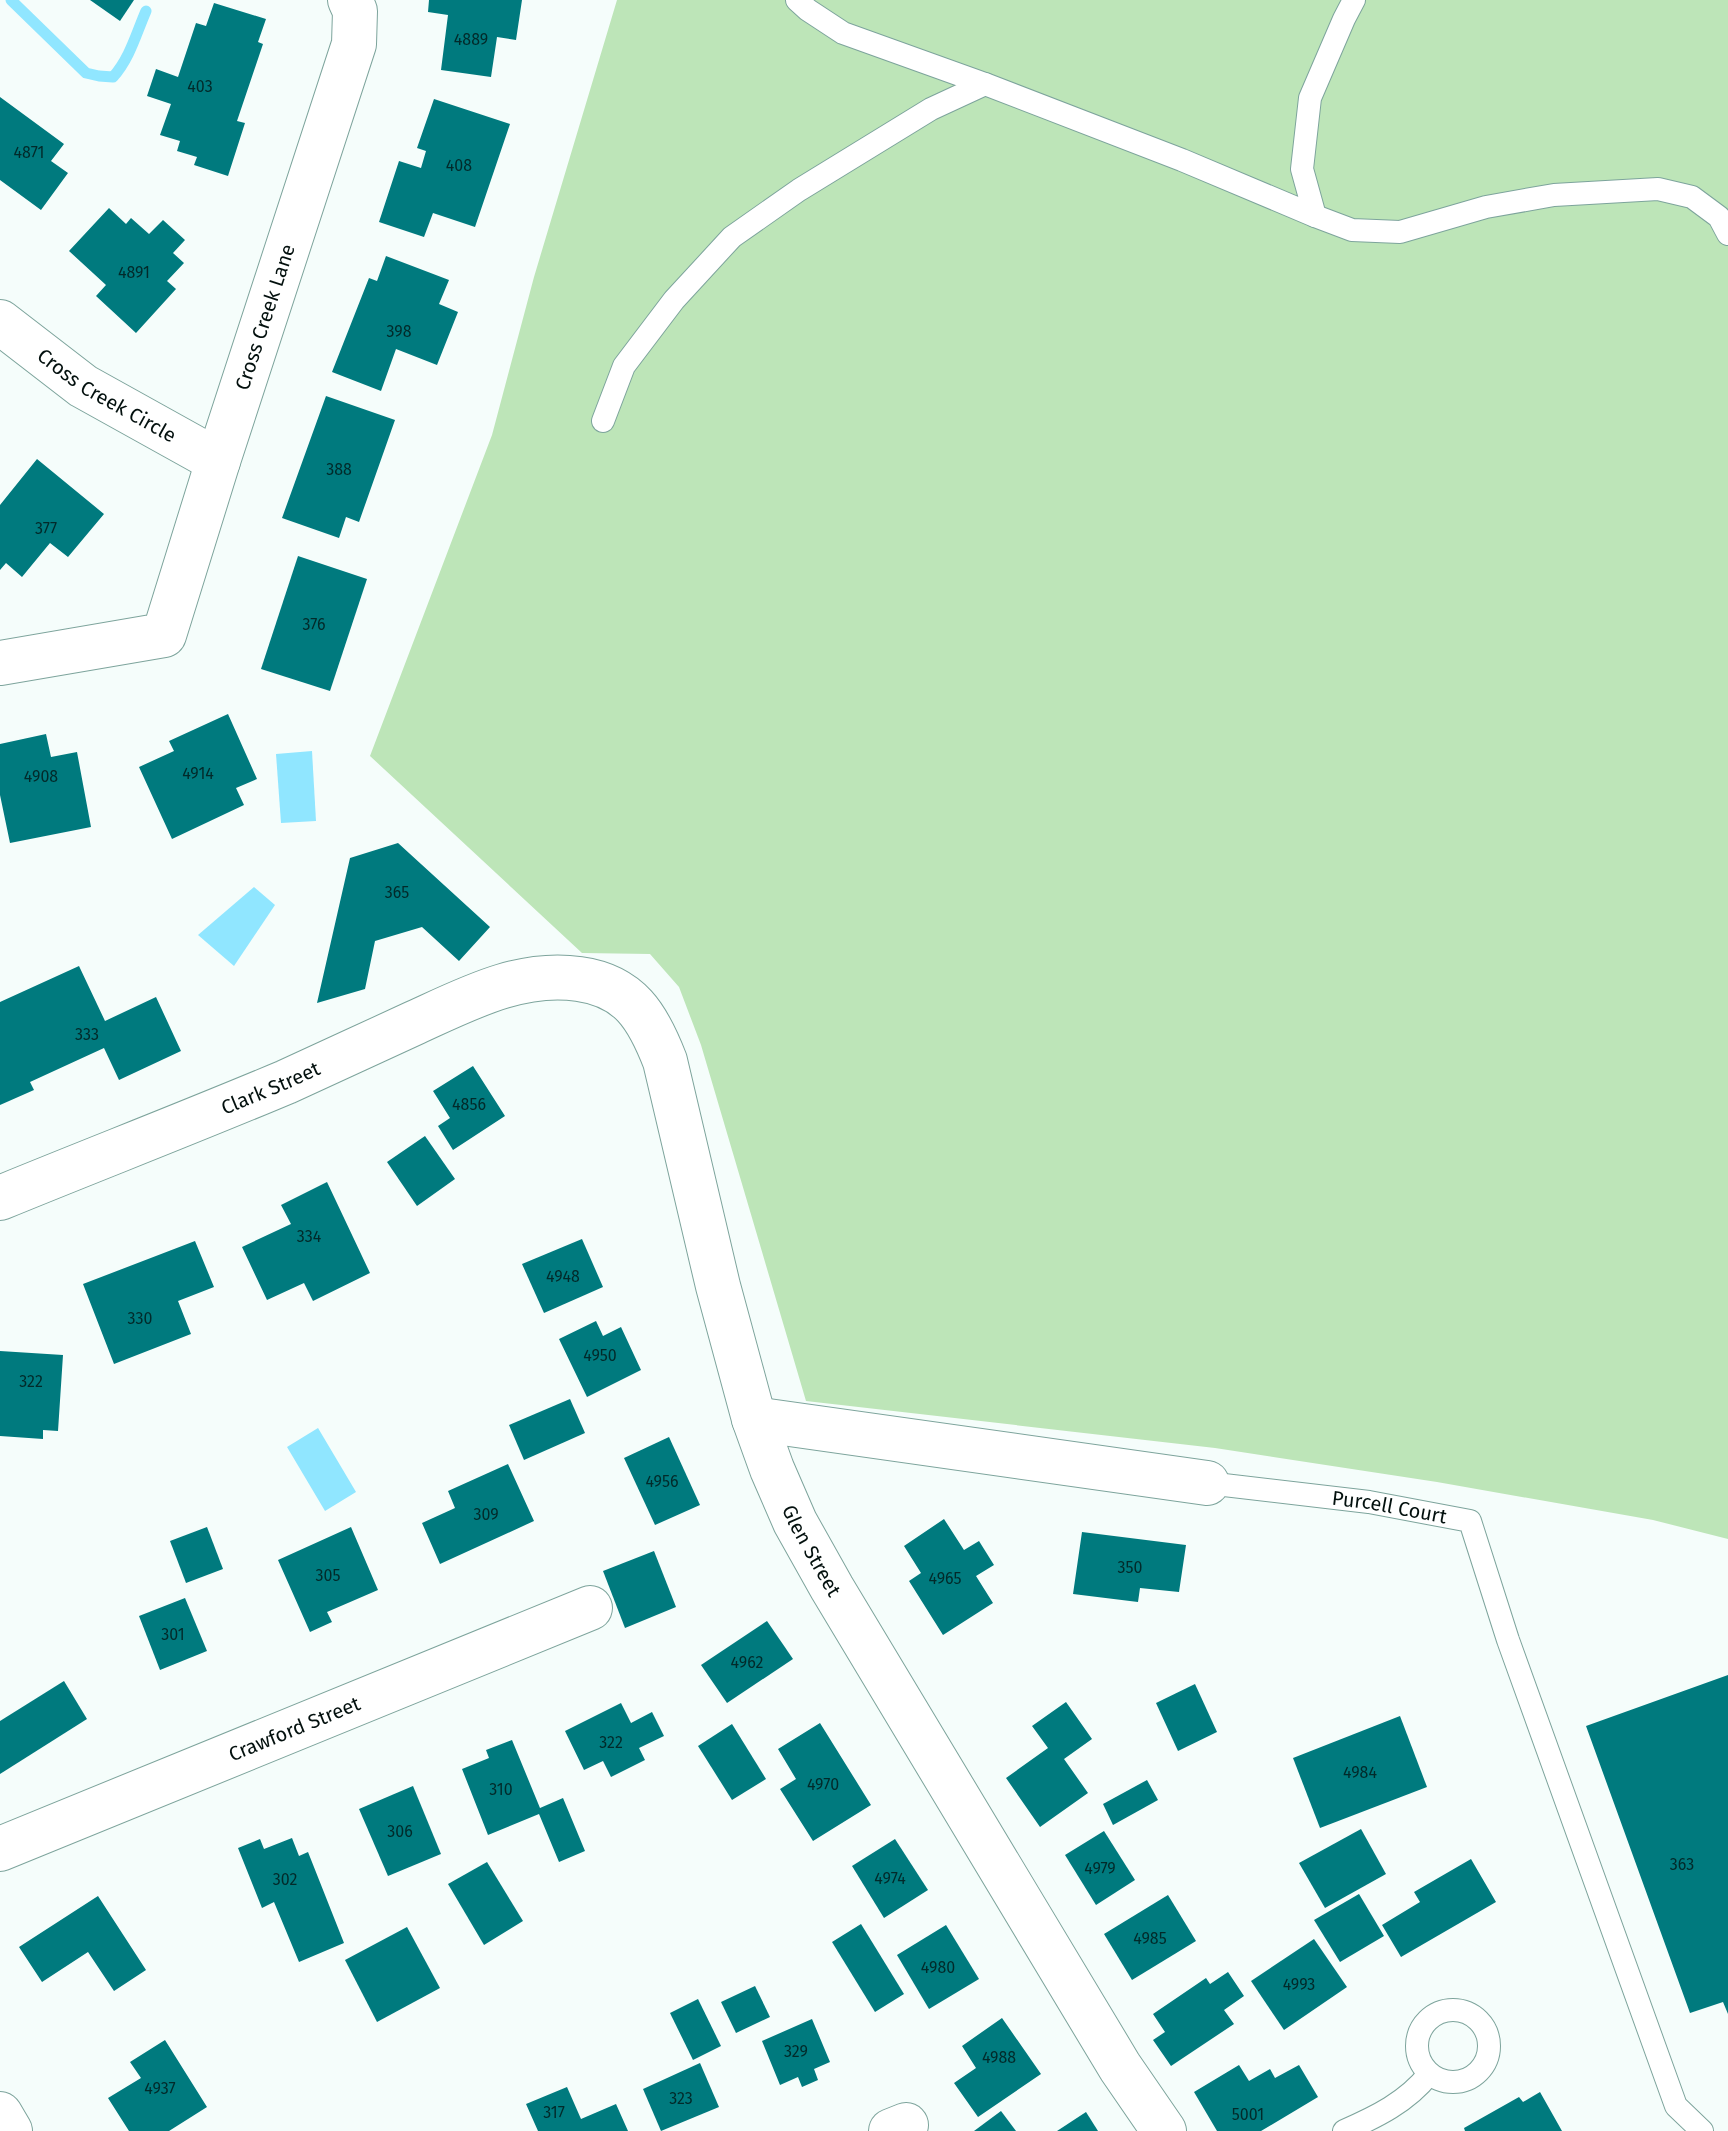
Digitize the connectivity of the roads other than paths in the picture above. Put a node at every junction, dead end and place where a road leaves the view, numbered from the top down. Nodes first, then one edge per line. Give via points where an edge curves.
1 (350, 0) edge
2 (797, 0) edge
3 (1354, 0) edge
4 (985, 84) junction
5 (1315, 216) junction
6 (1728, 234) edge
7 (0, 322) edge
8 (603, 421) dead end
9 (218, 461) junction
10 (0, 663) edge
11 (539, 978) joint
12 (0, 1198) edge
13 (754, 1419) junction
14 (1207, 1483) joint
15 (590, 1608) dead end
16 (0, 1849) edge
17 (1429, 2074) dead end
18 (0, 2114) edge
19 (10, 2131) edge
20 (1164, 2131) edge
21 (1344, 2131) edge
22 (1702, 2131) edge

1 - 9 street, Cross Creek Lane via 354,44
2 - 4 lane via 843,33
3 - 5 lane via 1310,98 1302,169
4 - 5 lane
4 - 8 lane via 931,109 732,237 674,300 624,366
5 - 6 lane via 1352,230 1400,232 1541,197 1658,189 1692,197 1719,217
7 - 9 street, Cross Creek Circle via 83,386
9 - 10 street, Cross Creek Lane via 164,635
11 - 12 street, Clark Street via 503,985 454,1005 287,1082
11 - 13 street, Glen Street via 579,979 624,995 642,1012 655,1036
13 - 14 street, Purcell Court
13 - 20 street, Glen Street via 795,1522 832,1588 1120,2067
14 - 22 lane, Purcell Court via 1369,1502 1470,1521 1676,2106
15 - 16 street, Crawford Street
17 - 21 lane via 1402,2101
18 - 19 street

